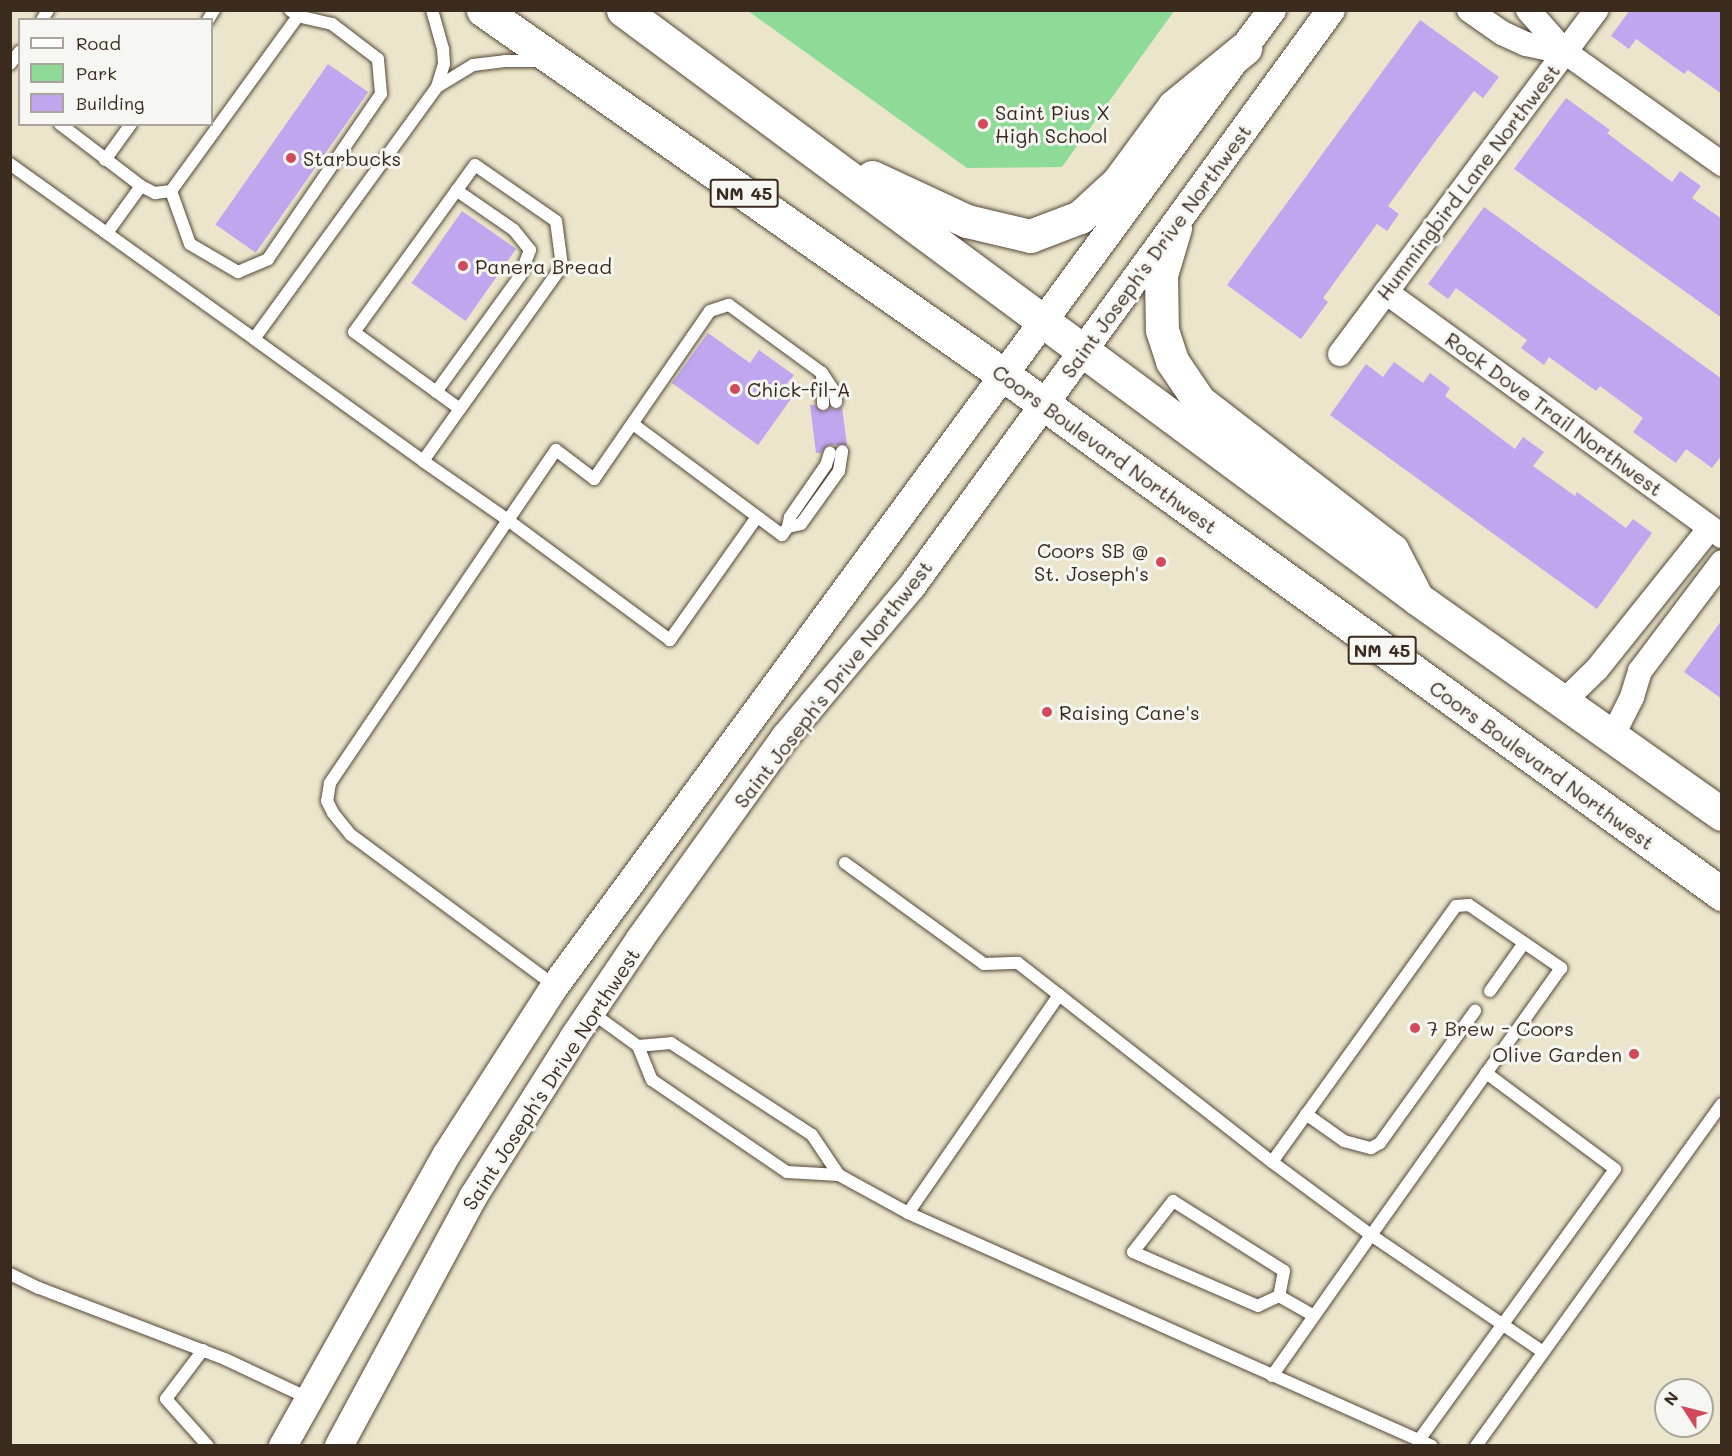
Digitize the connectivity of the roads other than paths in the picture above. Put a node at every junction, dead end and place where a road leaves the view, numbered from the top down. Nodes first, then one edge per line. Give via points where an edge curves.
1 (432, 10) edge
2 (483, 10) edge
3 (623, 10) edge
4 (1272, 10) edge
5 (1331, 10) edge
6 (1469, 10) edge
7 (1528, 10) edge
8 (1596, 10) edge
9 (294, 13) edge
10 (1245, 48) junction
11 (1565, 52) junction
12 (555, 61) junction
13 (437, 87) junction
14 (62, 126) edge
15 (130, 126) edge
16 (807, 146) junction
17 (105, 160) junction
18 (10, 164) edge
19 (1722, 164) edge
20 (141, 186) junction
21 (456, 190) junction
22 (171, 191) junction
23 (1175, 228) junction
24 (107, 233) junction
25 (1386, 292) junction
26 (1045, 323) junction
27 (254, 339) junction
28 (1082, 351) junction
29 (1340, 354) dead end
30 (822, 373) junction
31 (1005, 376) junction
32 (436, 392) junction
33 (836, 402) dead end
34 (823, 404) dead end
35 (1044, 404) junction
36 (460, 409) junction
37 (633, 424) junction
38 (836, 452) dead end
39 (423, 461) junction
40 (758, 517) junction
41 (508, 520) junction
42 (1716, 532) edge
43 (1722, 562) edge
44 (1418, 599) junction
45 (1562, 703) junction
46 (1612, 737) junction
47 (1722, 814) edge
48 (845, 863) dead end
49 (1722, 894) edge
50 (1524, 943) junction
51 (555, 986) junction
52 (1490, 991) dead end
53 (1059, 995) junction
54 (1475, 1011) dead end
55 (591, 1012) junction
56 (638, 1046) junction
57 (1486, 1074) junction
58 (1722, 1104) edge
59 (1306, 1114) junction
60 (1272, 1162) junction
61 (839, 1175) junction
62 (908, 1213) junction
63 (1371, 1235) junction
64 (10, 1275) edge
65 (1279, 1296) junction
66 (1314, 1316) junction
67 (1502, 1325) junction
68 (203, 1350) junction
69 (1543, 1352) junction
70 (1272, 1376) junction
71 (310, 1399) junction
72 (1419, 1440) junction
73 (208, 1446) edge
74 (283, 1446) edge
75 (339, 1446) edge
76 (1432, 1446) edge
77 (1476, 1446) edge

1 - 13 lane via 444,64
2 - 12 main road, Coors Boulevard Northwest / NM 45
3 - 16 main road
4 - 10 street, Saint Joseph's Drive Northwest
5 - 23 street, Saint Joseph's Drive Northwest
6 - 11 street via 1526,44
7 - 11 street
8 - 11 street, Hummingbird Lane Northwest
9 - 22 lane
9 - 22 lane via 332,24 378,59 381,94 268,259 238,272 190,244
10 - 16 main road via 1174,106 1118,182 1080,217 1030,236 967,221
10 - 26 street, Saint Joseph's Drive Northwest
11 - 19 street
11 - 25 street, Hummingbird Lane Northwest
12 - 13 lane via 473,65
12 - 31 main road, Coors Boulevard Northwest / NM 45
13 - 27 lane
14 - 17 lane
15 - 17 lane
16 - 26 main road
17 - 20 lane
18 - 24 lane
20 - 22 lane via 155,194
20 - 24 lane
21 - 32 lane via 514,230 530,250 520,276
21 - 32 lane via 354,332
21 - 36 lane via 475,165 556,221 562,266
23 - 28 street, Saint Joseph's Drive Northwest
23 - 44 main road via 1161,276 1162,330 1172,361 1199,401 1392,550
24 - 27 lane
25 - 29 street, Hummingbird Lane Northwest
25 - 42 street, Rock Dove Trail Northwest
26 - 28 main road
26 - 31 street, Saint Joseph's Drive Northwest
27 - 39 lane
28 - 35 street, Saint Joseph's Drive Northwest
28 - 44 main road
30 - 33 lane via 835,392
30 - 34 lane
30 - 37 lane via 729,305 710,311
31 - 35 main road, Coors Boulevard Northwest / NM 45
31 - 51 street, Saint Joseph's Drive Northwest
32 - 36 lane
35 - 49 main road, Coors Boulevard Northwest / NM 45
35 - 55 street, Saint Joseph's Drive Northwest via 912,586 786,736
36 - 39 lane
37 - 40 lane
37 - 41 lane via 594,479 556,450
38 - 40 lane via 790,517 785,531
39 - 41 lane
40 - 41 lane via 669,640
41 - 51 lane via 330,783 327,801 351,835
42 - 45 street via 1597,669
43 - 46 street via 1640,671
44 - 45 main road
45 - 46 main road
46 - 47 main road
48 - 53 lane via 984,964 1018,963
50 - 52 lane
50 - 57 lane via 1561,968
50 - 59 lane via 1469,905 1456,906
51 - 55 street
51 - 71 street, Saint Joseph's Drive Northwest via 447,1154
53 - 60 lane
53 - 62 lane
54 - 59 lane via 1380,1143 1371,1148 1344,1141
55 - 56 lane
55 - 75 street, Saint Joseph's Drive Northwest via 473,1197
56 - 61 lane via 671,1043 812,1135
56 - 61 lane via 652,1080 787,1172
57 - 63 lane
57 - 67 lane via 1616,1169
58 - 69 lane
59 - 60 lane
60 - 63 lane
61 - 62 lane
62 - 70 lane
63 - 66 lane
63 - 67 lane
64 - 68 lane
65 - 65 lane via 1258,1306 1133,1252 1173,1201 1284,1271
65 - 66 lane
66 - 70 lane
67 - 69 lane
67 - 72 lane
68 - 71 lane
68 - 73 lane via 166,1399
69 - 77 lane
70 - 72 lane
71 - 74 street, Saint Joseph's Drive Northwest
72 - 76 lane

